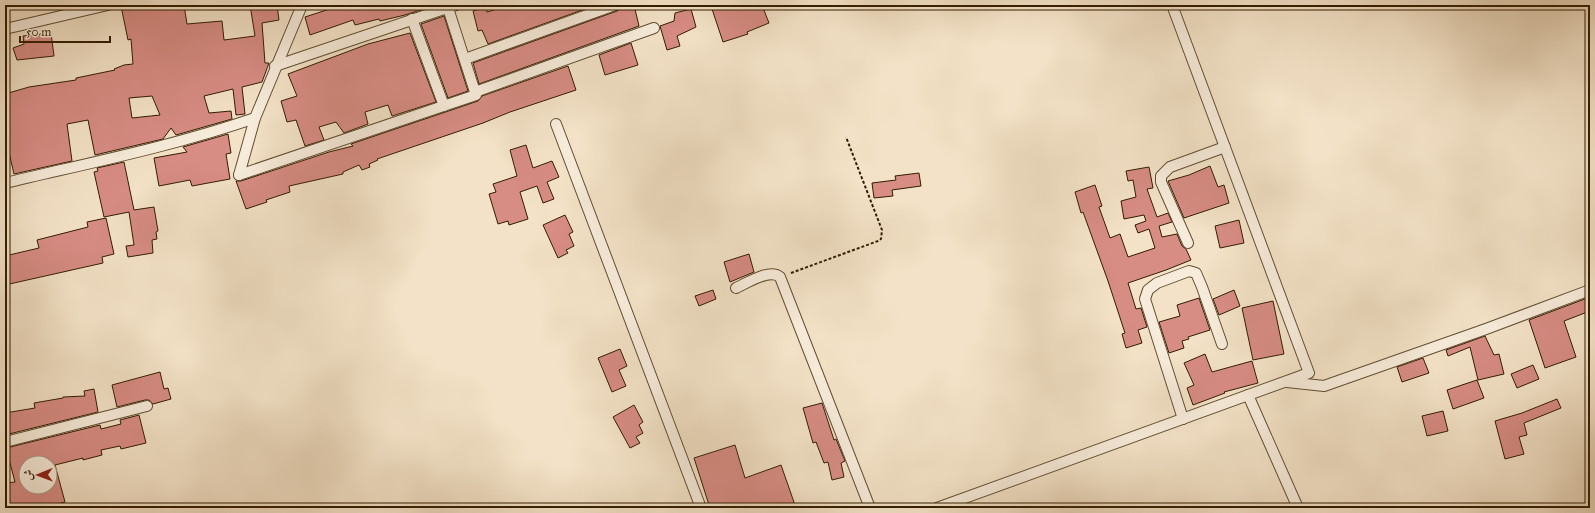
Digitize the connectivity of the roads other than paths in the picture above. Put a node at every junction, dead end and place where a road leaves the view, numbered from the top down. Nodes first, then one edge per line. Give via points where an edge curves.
1 (108, 5) edge
2 (302, 5) edge
3 (615, 5) edge
4 (1172, 5) edge
5 (450, 6) edge
6 (412, 19) junction
7 (654, 28) dead end
8 (5, 29) edge
9 (465, 59) junction
10 (275, 66) junction
11 (476, 92) junction
12 (444, 106) junction
13 (255, 118) junction
14 (556, 124) dead end
15 (1225, 147) junction
16 (5, 183) edge
17 (1188, 243) dead end
18 (736, 288) dead end
19 (1590, 290) edge
20 (1222, 344) dead end
21 (1284, 382) junction
22 (1248, 395) junction
23 (147, 406) dead end
24 (1183, 419) junction
25 (5, 442) edge
26 (701, 508) edge
27 (870, 508) edge
28 (937, 508) edge
29 (1298, 508) edge

1 - 8 street
2 - 10 street
3 - 9 street
4 - 15 street
5 - 6 street
5 - 9 street
6 - 10 street
6 - 12 street
7 - 11 street
9 - 11 street
10 - 13 street
11 - 12 street
12 - 13 street via 239,175
13 - 16 street via 157,146
14 - 26 street
15 - 17 street via 1170,168 1161,176 1161,182
15 - 21 street via 1309,373
18 - 27 street via 768,273 780,277
19 - 21 street via 1324,386
20 - 24 street via 1196,273 1189,271 1157,283 1148,290 1145,299
21 - 22 street
22 - 24 street
22 - 29 street
23 - 25 street
24 - 28 street

